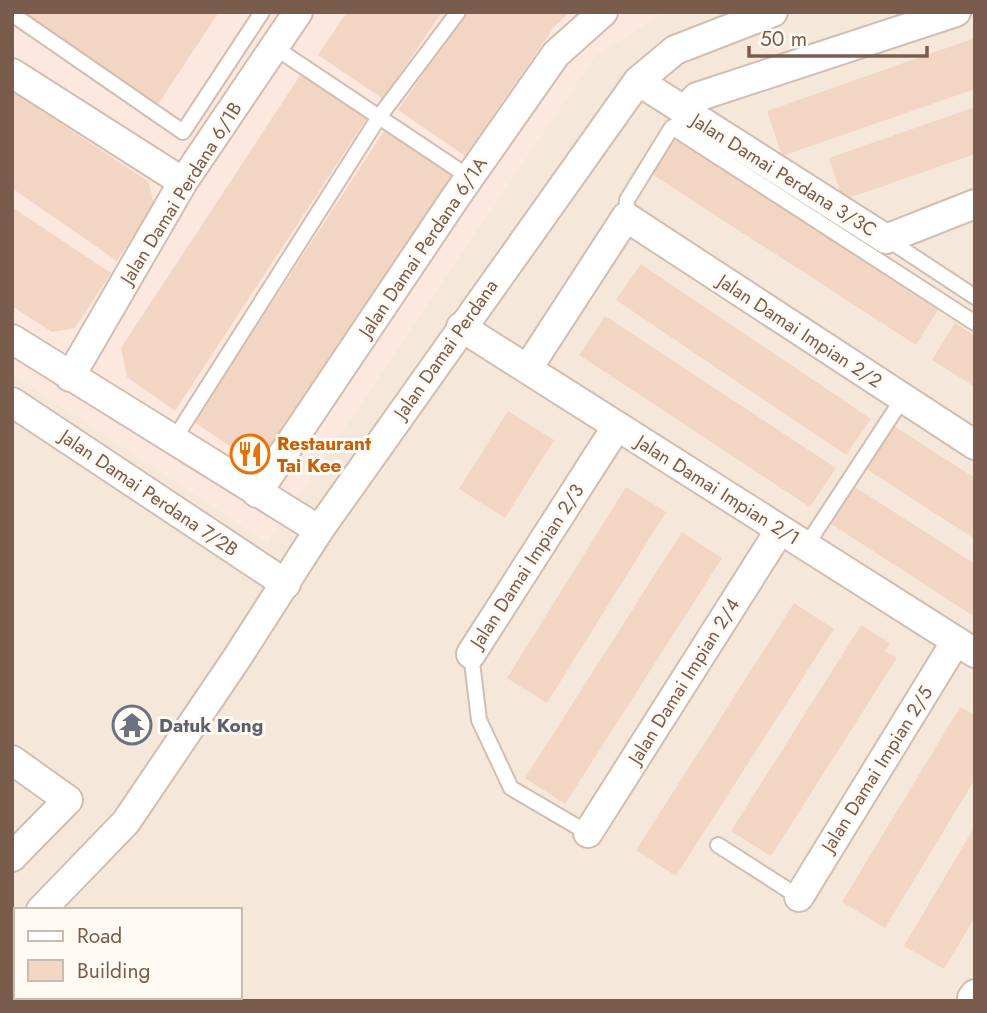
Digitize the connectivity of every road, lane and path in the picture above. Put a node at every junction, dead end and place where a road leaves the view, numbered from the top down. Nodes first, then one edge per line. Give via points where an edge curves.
1 (262, 12) edge
2 (298, 12) edge
3 (458, 12) edge
4 (603, 12) edge
5 (774, 12) edge
6 (956, 12) edge
7 (12, 14) edge
8 (741, 18) edge
9 (274, 47) junction
10 (12, 73) edge
11 (638, 81) junction
12 (683, 111) junction
13 (379, 117) junction
14 (469, 177) junction
15 (183, 181) junction
16 (975, 204) edge
17 (626, 217) junction
18 (886, 239) junction
19 (975, 297) edge
20 (975, 323) edge
21 (461, 327) junction
22 (12, 339) edge
23 (527, 368) junction
24 (70, 377) junction
25 (903, 398) junction
26 (12, 402) edge
27 (617, 426) junction
28 (173, 441) junction
29 (975, 445) edge
30 (257, 493) junction
31 (319, 530) junction
32 (780, 530) junction
33 (806, 546) junction
34 (286, 584) junction
35 (965, 647) edge
36 (471, 654) joint
37 (12, 760) edge
38 (588, 833) joint
39 (718, 845) dead end
40 (12, 857) edge
41 (799, 897) joint
42 (43, 908) edge

1 - 7 lane via 183,132
2 - 9 street, Jalan Damai Perdana 6/1B
3 - 13 lane
4 - 14 street, Jalan Damai Perdana 6/1A via 556,54
5 - 8 street, Jalan Damai Perdana
6 - 12 street via 697,97
8 - 11 street, Jalan Damai Perdana via 676,50
9 - 13 lane
9 - 15 street, Jalan Damai Perdana 6/1B
10 - 15 street
11 - 12 street, Jalan Damai Perdana 3/3C
11 - 21 street, Jalan Damai Perdana
12 - 18 street, Jalan Damai Perdana 3/3C
13 - 14 lane
13 - 28 lane
14 - 30 street, Jalan Damai Perdana 6/1A
15 - 24 street, Jalan Damai Perdana 6/1B
16 - 18 street, Jalan Damai Perdana 3/3C
17 - 20 lane via 627,200 672,127
17 - 23 street
17 - 25 street, Jalan Damai Impian 2/2
18 - 19 lane
21 - 23 street, Jalan Damai Impian 2/1
21 - 31 street, Jalan Damai Perdana
22 - 24 street
23 - 27 street, Jalan Damai Impian 2/1
24 - 28 street
25 - 29 street, Jalan Damai Impian 2/2
25 - 33 lane
26 - 34 street, Jalan Damai Perdana 7/2B
27 - 32 street, Jalan Damai Impian 2/1
27 - 36 street, Jalan Damai Impian 2/3
28 - 30 street
30 - 31 street
31 - 34 street, Jalan Damai Perdana
32 - 33 street, Jalan Damai Impian 2/1
32 - 38 street, Jalan Damai Impian 2/4
33 - 35 street, Jalan Damai Impian 2/1
34 - 42 street, Jalan Damai Perdana via 126,822
35 - 41 street, Jalan Damai Impian 2/5
36 - 38 lane, Jalan Damai Impian 2/3 via 479,720 511,788
37 - 40 street via 68,800
39 - 41 lane

